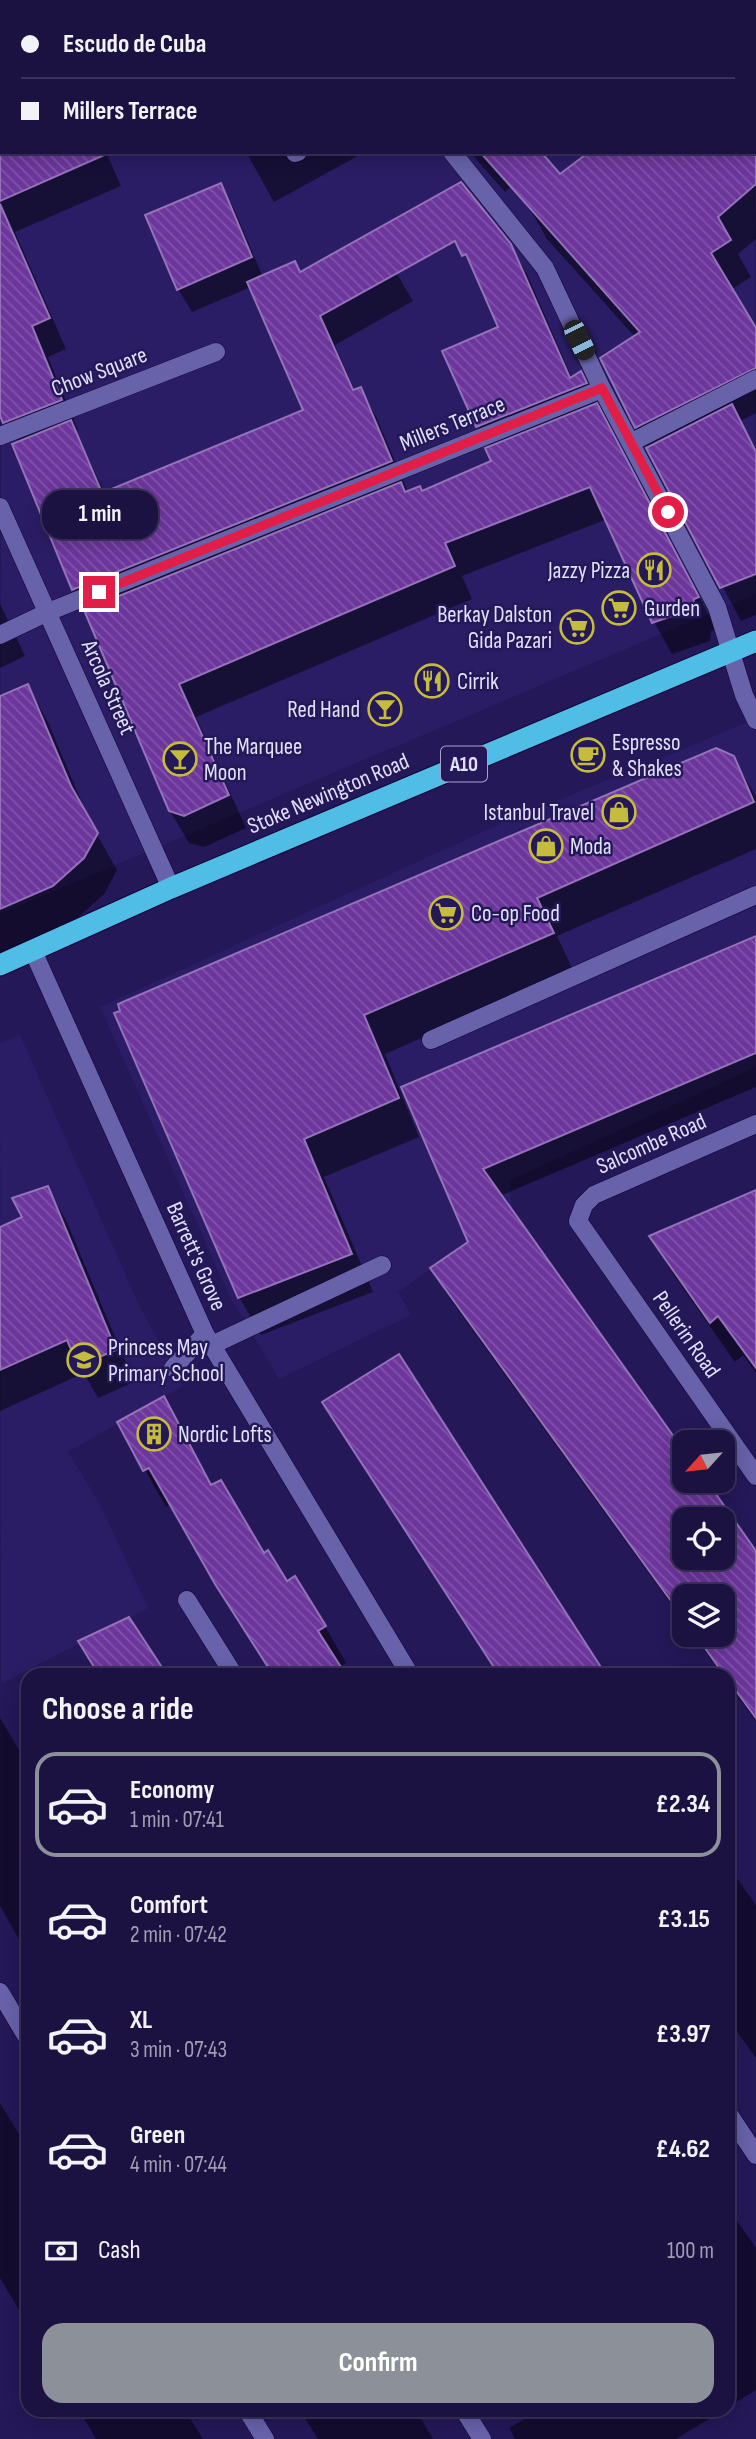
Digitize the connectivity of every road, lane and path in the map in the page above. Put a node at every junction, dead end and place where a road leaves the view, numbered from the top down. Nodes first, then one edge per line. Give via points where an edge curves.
1 (454, 154) edge
2 (216, 352) dead end
3 (756, 379) edge
4 (602, 388) junction
5 (0, 436) edge
6 (632, 442) junction
7 (0, 508) edge
8 (48, 612) junction
9 (0, 635) edge
10 (756, 641) edge
11 (730, 651) junction
12 (756, 720) edge
13 (171, 888) junction
14 (756, 895) edge
15 (33, 951) junction
16 (0, 965) edge
17 (431, 1040) dead end
18 (756, 1124) edge
19 (578, 1221) joint
20 (382, 1265) dead end
21 (209, 1339) junction
22 (173, 1368) dead end
23 (756, 1476) edge
24 (187, 1600) dead end
25 (230, 1668) edge
26 (406, 1668) edge
27 (0, 1992) edge
28 (21, 2027) edge
29 (735, 2124) edge
30 (756, 2155) edge
31 (251, 2417) edge
32 (474, 2417) edge
33 (265, 2439) edge
34 (482, 2439) edge

1 - 4 street via 545,268
2 - 5 street, Chow Square
3 - 6 street
4 - 6 street
4 - 8 street, Millers Terrace
6 - 11 street via 717,607
7 - 8 street, Arcola Street
8 - 9 street, Millers Terrace
8 - 13 street, Arcola Street
10 - 11 highway, Stoke Newington Road / A10
11 - 12 street
11 - 13 highway, Stoke Newington Road / A10
13 - 15 highway, Stoke Newington Road / A10
14 - 17 street
15 - 16 highway, Stoke Newington Road / A10
15 - 21 street, Barrett's Grove
18 - 19 street, Salcombe Road via 594,1195
19 - 23 street, Pellerin Road
20 - 21 street
21 - 22 street
21 - 26 street, Barrett's Grove
24 - 25 street
27 - 28 street
29 - 30 street
31 - 33 street
32 - 34 street

